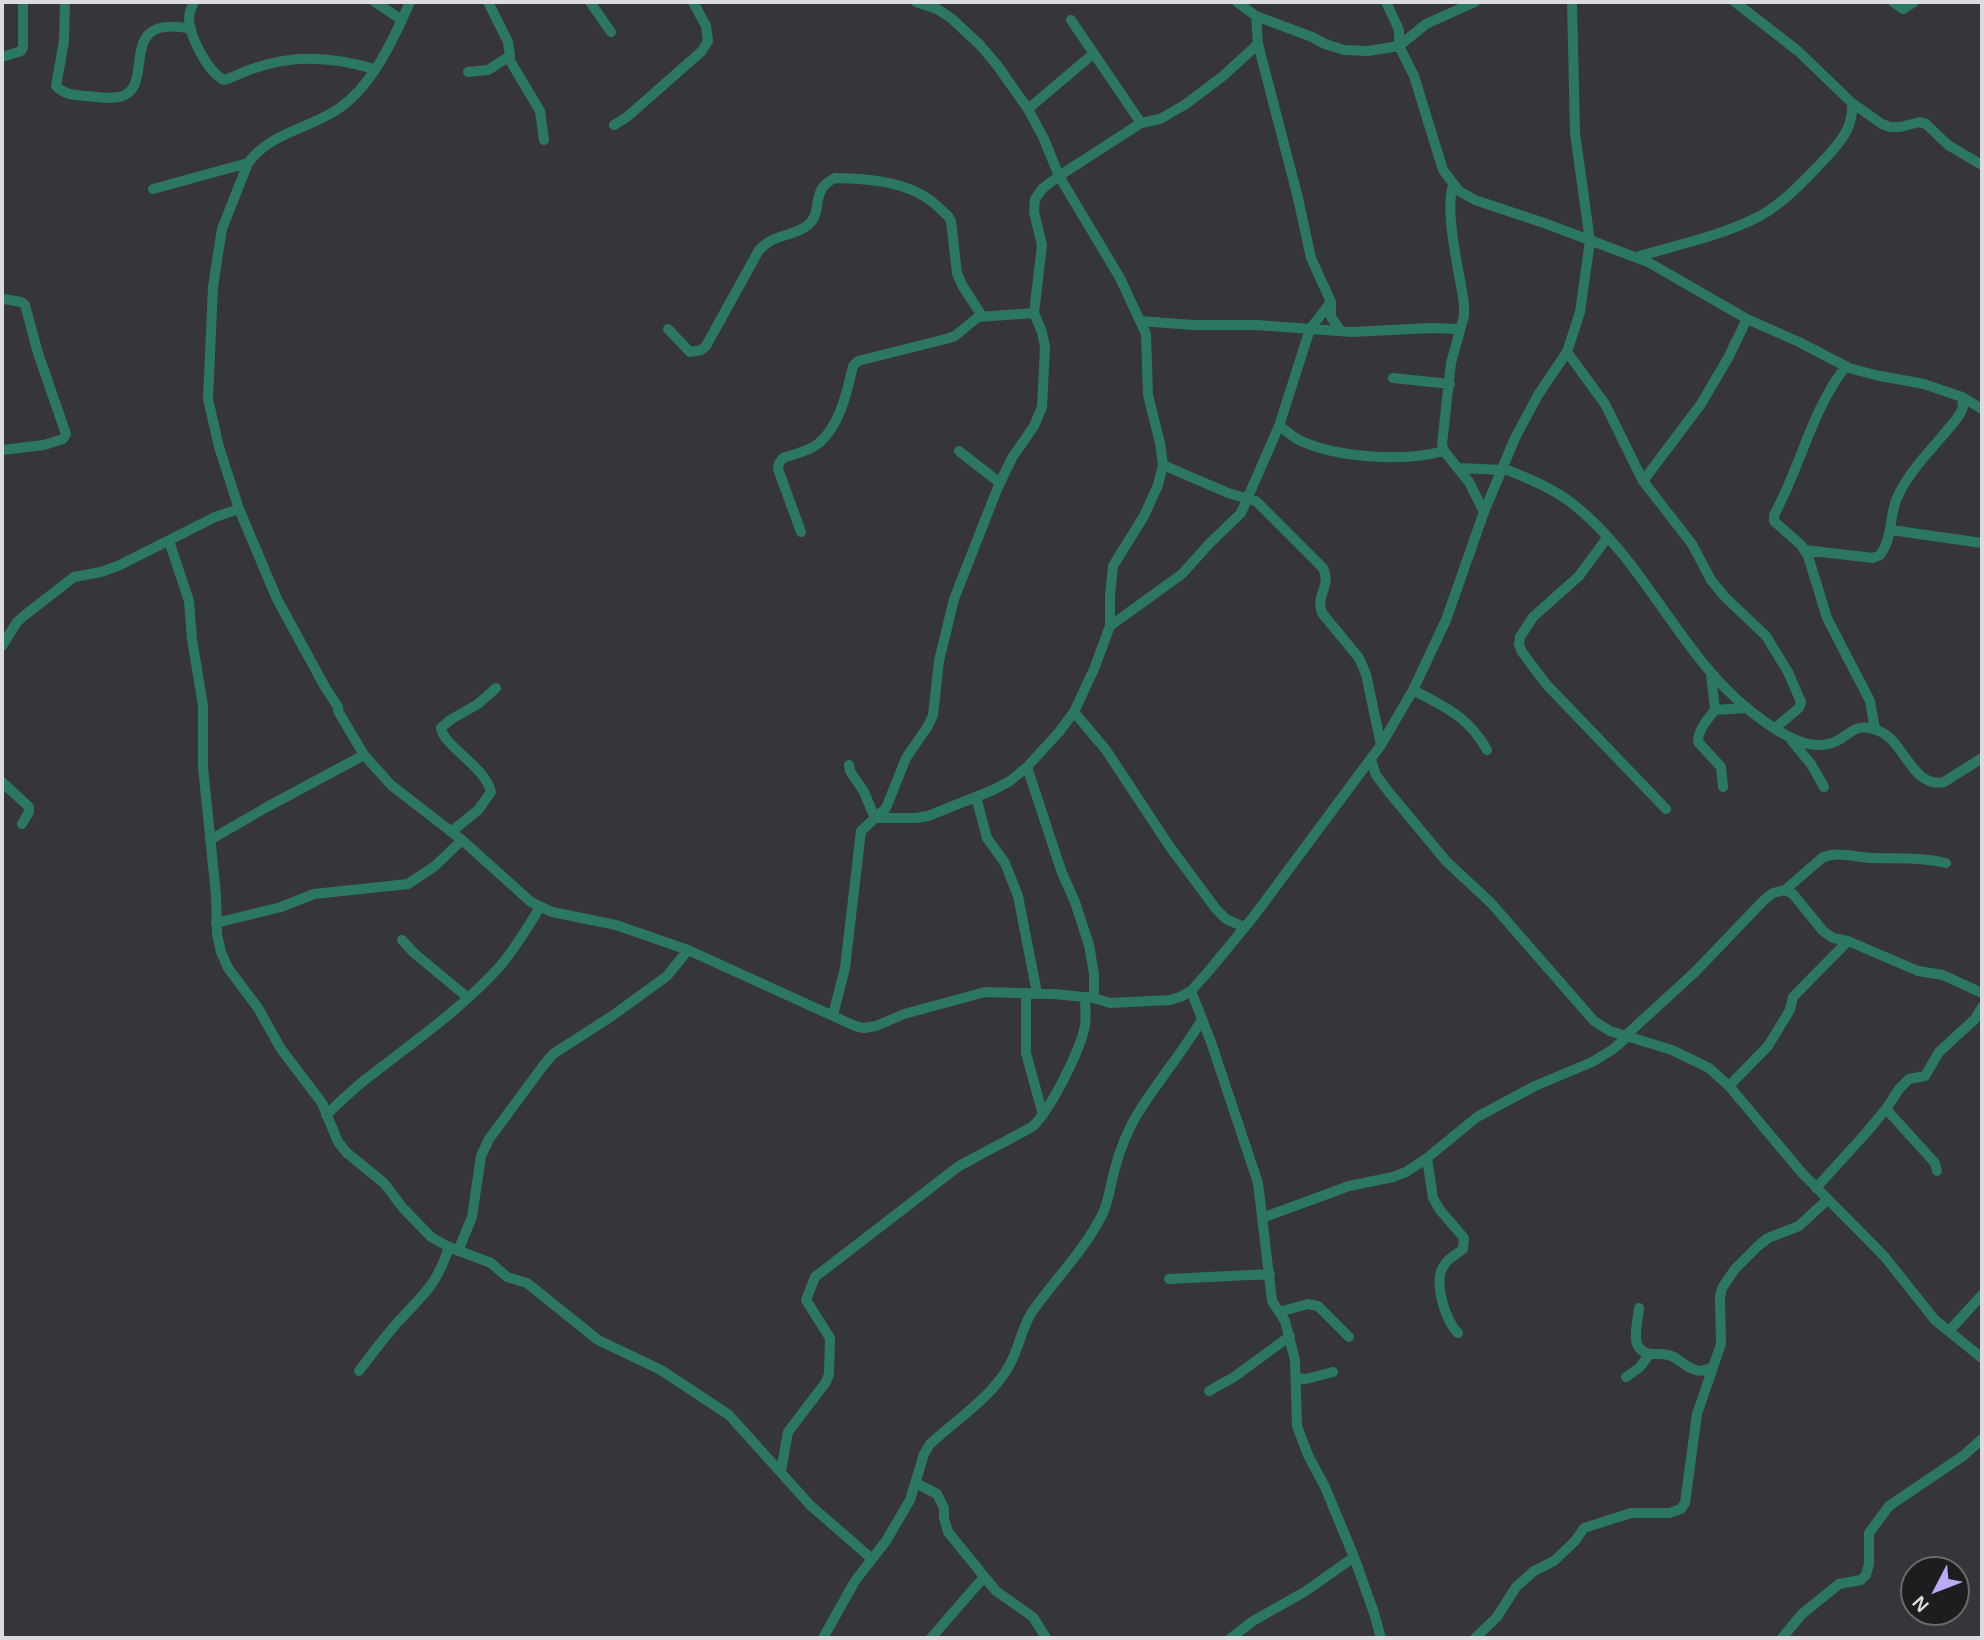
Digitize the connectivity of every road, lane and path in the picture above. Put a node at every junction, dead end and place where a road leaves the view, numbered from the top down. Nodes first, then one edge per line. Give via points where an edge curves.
1 (23, 2) edge
2 (65, 2) edge
3 (194, 2) edge
4 (375, 2) edge
5 (410, 2) edge
6 (488, 2) edge
7 (590, 2) edge
8 (694, 2) edge
9 (916, 2) edge
10 (1237, 2) edge
11 (1386, 2) edge
12 (1475, 2) edge
13 (1572, 2) edge
14 (1754, 2) edge
15 (1893, 2) edge
16 (1914, 2) edge
17 (1739, 6) edge
18 (1256, 16) junction
19 (402, 20) junction
20 (1071, 20) dead end
21 (191, 29) junction
22 (611, 32) dead end
23 (1258, 44) junction
24 (1399, 46) junction
25 (1093, 54) junction
26 (2, 57) edge
27 (509, 59) junction
28 (374, 69) junction
29 (468, 72) dead end
30 (1853, 103) junction
31 (1028, 109) junction
32 (1141, 123) junction
33 (614, 125) dead end
34 (544, 140) dead end
35 (248, 163) junction
36 (1982, 165) edge
37 (1059, 176) junction
38 (1453, 185) junction
39 (153, 189) dead end
40 (1590, 241) junction
41 (1636, 257) junction
42 (3, 297) edge
43 (1331, 302) junction
44 (1034, 313) junction
45 (982, 316) junction
46 (1746, 319) junction
47 (1141, 321) junction
48 (668, 329) dead end
49 (1310, 329) junction
50 (1460, 329) junction
51 (1340, 331) junction
52 (1567, 352) junction
53 (1846, 366) junction
54 (1393, 378) dead end
55 (1450, 384) junction
56 (1962, 397) junction
57 (1982, 409) edge
58 (1279, 426) junction
59 (2, 450) edge
60 (960, 451) dead end
61 (1444, 451) junction
62 (1163, 465) junction
63 (1460, 468) junction
64 (1502, 469) junction
65 (1643, 481) junction
66 (1000, 483) junction
67 (1249, 498) junction
68 (239, 509) junction
69 (1484, 512) junction
70 (1891, 530) junction
71 (801, 532) dead end
72 (1607, 538) junction
73 (169, 541) junction
74 (1982, 543) edge
75 (1805, 550) junction
76 (1110, 626) junction
77 (2, 646) edge
78 (1711, 674) junction
79 (496, 688) dead end
80 (1413, 690) junction
81 (1745, 708) junction
82 (1715, 710) junction
83 (1074, 712) junction
84 (1774, 729) junction
85 (1875, 729) junction
86 (1788, 737) junction
87 (1381, 745) junction
88 (1487, 750) dead end
89 (364, 755) junction
90 (1982, 758) edge
91 (1371, 761) junction
92 (849, 765) dead end
93 (1027, 767) junction
94 (2, 782) edge
95 (1723, 787) dead end
96 (1824, 787) dead end
97 (976, 797) junction
98 (1666, 809) dead end
99 (875, 818) junction
100 (22, 824) dead end
101 (451, 832) junction
102 (210, 840) junction
103 (462, 840) junction
104 (1946, 863) dead end
105 (1785, 890) junction
106 (540, 907) junction
107 (216, 923) junction
108 (1244, 927) junction
109 (402, 940) dead end
110 (1848, 941) junction
111 (688, 950) junction
112 (1191, 991) junction
113 (1977, 991) edge
114 (1031, 993) junction
115 (467, 997) junction
116 (1089, 998) junction
117 (1982, 1006) edge
118 (833, 1015) junction
119 (1201, 1021) junction
120 (1626, 1037) junction
121 (1729, 1086) junction
122 (1886, 1109) junction
123 (326, 1115) junction
124 (1043, 1115) junction
125 (1427, 1158) junction
126 (1937, 1171) dead end
127 (1816, 1188) junction
128 (1827, 1200) junction
129 (1262, 1218) junction
130 (453, 1249) junction
131 (1270, 1274) junction
132 (1169, 1279) dead end
133 (1982, 1295) edge
134 (1639, 1308) dead end
135 (1279, 1312) junction
136 (1948, 1331) junction
137 (1458, 1333) dead end
138 (1290, 1336) junction
139 (1349, 1337) dead end
140 (1649, 1355) junction
141 (1982, 1358) edge
142 (1712, 1367) junction
143 (359, 1371) dead end
144 (1333, 1372) dead end
145 (1626, 1377) dead end
146 (1296, 1378) junction
147 (1209, 1391) dead end
148 (1982, 1439) edge
149 (781, 1471) junction
150 (916, 1483) junction
151 (1354, 1557) junction
152 (872, 1559) junction
153 (984, 1577) junction
154 (823, 1638) edge
155 (931, 1638) edge
156 (1046, 1638) edge
157 (1231, 1638) edge
158 (1381, 1638) edge
159 (1475, 1638) edge
160 (1782, 1638) edge

1 - 26 street via 23,47
2 - 21 street via 56,86 70,94 125,95 134,84 144,39 166,25
3 - 21 street via 189,14
4 - 19 street
5 - 19 street
6 - 27 street via 508,43
7 - 22 street
8 - 33 street via 706,26 708,41 702,51
9 - 31 street via 951,18 980,45
10 - 18 street
11 - 24 street via 1399,30
12 - 24 street via 1426,24
13 - 40 street via 1575,133
14 - 17 street
15 - 16 street via 1903,9
17 - 30 street via 1798,51
18 - 23 street
18 - 24 street via 1344,50
19 - 28 street
20 - 25 street
21 - 28 street via 212,71 224,80 270,64 314,59 346,60
23 - 32 street via 1186,104 1160,119
23 - 43 street via 1311,258
24 - 38 street via 1418,88 1443,170
25 - 31 street
25 - 32 street
27 - 29 street via 488,70
27 - 34 street via 538,105
28 - 35 street via 349,100 268,144
30 - 36 street via 1890,127 1926,124 1948,145
30 - 41 street via 1852,121 1843,139 1776,205 1725,232
31 - 37 street
32 - 37 street
35 - 39 street
35 - 68 street via 222,229 207,377 211,418
37 - 44 street via 1035,199 1042,245
37 - 47 street
38 - 40 street via 1475,200
38 - 50 street via 1453,232 1464,304
40 - 41 street
40 - 52 street via 1580,312
41 - 46 street
42 - 59 street via 25,305 66,434 44,445
43 - 49 street
43 - 51 street
44 - 45 street
44 - 66 street via 1045,347 1042,407
45 - 48 street via 957,273 948,216 909,189 835,178 821,188 807,226 767,241 759,250 706,346 690,352
45 - 71 street via 955,336 864,358 853,366 829,432 818,444 779,463
46 - 53 street
46 - 65 street via 1701,404
47 - 49 street
47 - 62 street via 1148,349 1148,395
49 - 51 street
49 - 58 street
50 - 51 street
50 - 55 street
52 - 64 street via 1538,396
52 - 65 street via 1605,404
53 - 56 street
53 - 75 street via 1814,419 1774,515 1776,524
54 - 55 street
55 - 61 street via 1443,420
56 - 57 street
56 - 70 street via 1960,414 1901,490
58 - 61 street via 1297,439 1336,452 1406,457
58 - 67 street
60 - 66 street
61 - 63 street
62 - 67 street
62 - 76 street via 1144,516 1113,566
63 - 64 street
63 - 69 street
64 - 69 street
64 - 72 street via 1558,494
65 - 84 street via 1692,544 1711,580 1764,634 1788,672 1801,702
66 - 99 street via 954,599 939,661 933,715 906,758 886,808
67 - 76 street via 1241,513 1182,574
67 - 87 street via 1323,569 1326,587 1319,606 1359,658
68 - 73 street
68 - 89 street via 276,600
69 - 80 street via 1446,620
70 - 74 street
70 - 75 street via 1883,551 1873,558
72 - 78 street
72 - 98 street via 1579,576 1534,618 1519,644 1546,684
73 - 77 street via 120,565 74,577 17,622
73 - 102 street via 189,601 203,706
75 - 85 street via 1827,618 1870,701
76 - 83 street
78 - 81 street
78 - 82 street
79 - 101 street via 441,728 444,738 480,771 491,792 478,810
80 - 87 street
80 - 88 street via 1464,719
81 - 82 street
81 - 84 street
82 - 95 street via 1698,734 1698,742 1721,767
83 - 93 street
83 - 108 street via 1106,750 1216,908
84 - 86 street
85 - 86 street via 1850,730 1824,745
85 - 90 street via 1891,738 1929,781 1944,782
86 - 96 street
87 - 91 street
89 - 101 street via 391,785
89 - 102 street
91 - 108 street
91 - 120 street via 1376,775 1446,861 1498,911 1594,1021
92 - 99 street
93 - 97 street
93 - 116 street via 1089,945 1094,974
94 - 100 street via 29,807
97 - 99 street via 928,816
97 - 114 street via 987,838 1005,863 1018,895
99 - 118 street via 861,831 859,840 845,968
101 - 103 street
102 - 107 street
103 - 106 street
103 - 107 street via 408,884 314,894
104 - 105 street via 1913,857 1830,855
105 - 110 street via 1823,931
105 - 120 street via 1764,900
106 - 111 street via 627,928
106 - 115 street via 500,965
107 - 123 street via 228,968 247,990
108 - 112 street
109 - 115 street
110 - 113 street
110 - 121 street via 1793,997 1783,1024 1768,1045
111 - 118 street
111 - 130 street via 667,976 553,1054 543,1066 489,1139 481,1156 472,1217
112 - 116 street via 1170,1000 1110,1003
112 - 119 street
113 - 117 street
114 - 116 street
114 - 118 street via 985,992 864,1028
114 - 124 street via 1026,1053
115 - 123 street
116 - 124 street via 1084,1030
117 - 122 street via 1975,1019 1939,1052 1925,1076 1904,1083
119 - 129 street via 1253,1163
119 - 150 street via 1138,1114 1103,1212 1031,1314 1010,1365 992,1389 930,1444
120 - 121 street via 1709,1068
120 - 125 street via 1592,1062 1477,1117
121 - 127 street
122 - 126 street via 1935,1163
122 - 127 street
123 - 130 street via 347,1153 384,1183 431,1237
124 - 149 street via 1032,1127 959,1166 815,1278 806,1300 830,1338 830,1374 788,1432
125 - 129 street via 1393,1177 1349,1186
125 - 137 street via 1433,1198 1464,1238 1462,1249 1445,1262 1440,1280 1448,1319
127 - 128 street
128 - 136 street via 1884,1256
128 - 142 street via 1799,1226 1768,1238 1728,1277 1720,1297 1721,1344
129 - 131 street
130 - 143 street via 430,1288
130 - 149 street via 491,1263 514,1281 527,1283 598,1340 661,1370 720,1408
131 - 132 street
131 - 135 street via 1272,1301
133 - 136 street
134 - 140 street via 1637,1345
135 - 138 street
135 - 139 street via 1318,1306
136 - 141 street
138 - 146 street
138 - 147 street
140 - 142 street via 1671,1355 1699,1371
140 - 145 street
142 - 159 street via 1697,1414 1681,1509 1631,1513 1584,1528 1554,1561 1517,1587 1497,1617
144 - 146 street
146 - 151 street via 1302,1440
148 - 160 street via 1889,1506 1869,1533 1866,1575 1839,1584 1802,1614
149 - 152 street via 810,1505
150 - 152 street
150 - 153 street via 937,1494 948,1532
151 - 157 street
151 - 158 street
152 - 154 street
153 - 155 street
153 - 156 street via 1033,1617

